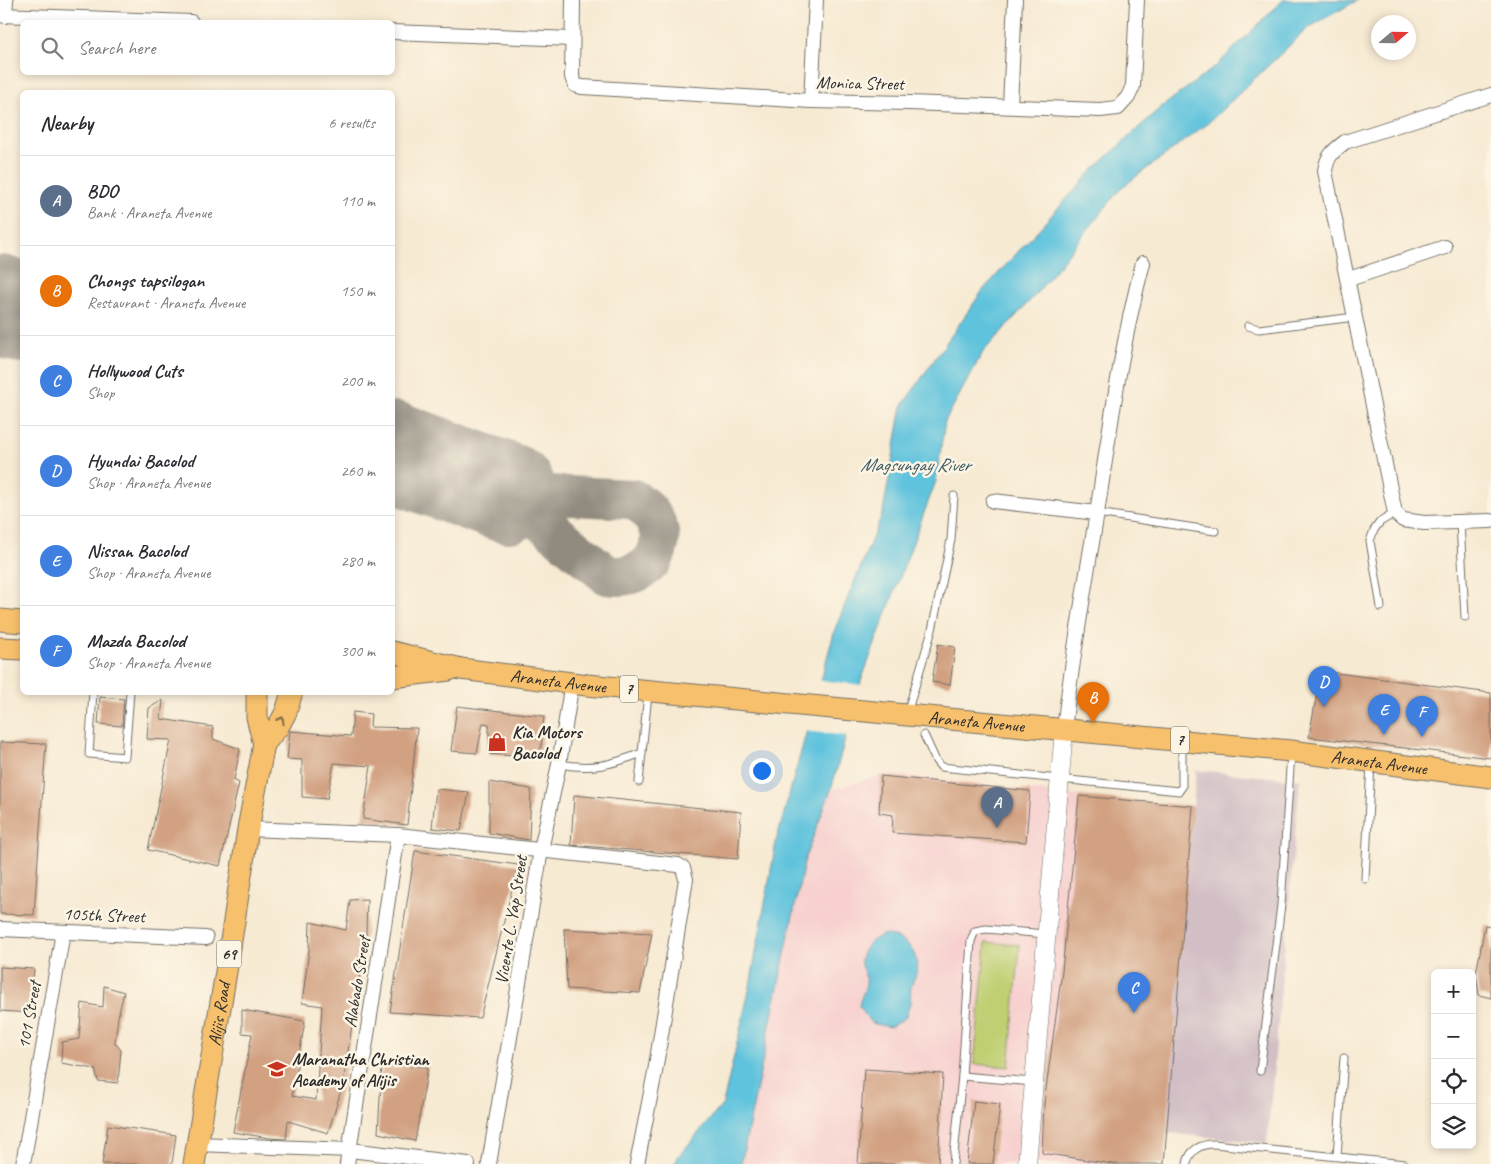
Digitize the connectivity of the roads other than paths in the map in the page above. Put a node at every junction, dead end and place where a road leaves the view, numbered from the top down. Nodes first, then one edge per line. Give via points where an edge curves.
1 (6, 0) edge
2 (573, 0) edge
3 (816, 0) edge
4 (1015, 0) edge
5 (1137, 0) edge
6 (3, 15) edge
7 (137, 20) edge
8 (395, 32) edge
9 (572, 39) junction
10 (1491, 95) edge
11 (812, 101) junction
12 (1010, 106) junction
13 (1445, 247) dead end
14 (1143, 263) dead end
15 (1348, 279) junction
16 (1356, 316) junction
17 (1248, 326) dead end
18 (954, 496) dead end
19 (993, 501) dead end
20 (1096, 513) junction
21 (1395, 513) junction
22 (1460, 521) junction
23 (1491, 521) edge
24 (1216, 531) dead end
25 (1381, 607) dead end
26 (1465, 617) dead end
27 (0, 620) edge
28 (20, 622) edge
29 (0, 648) edge
30 (20, 649) edge
31 (395, 653) edge
32 (462, 669) junction
33 (395, 677) edge
34 (572, 682) junction
35 (648, 691) junction
36 (92, 695) edge
37 (130, 695) edge
38 (257, 695) edge
39 (291, 695) edge
40 (906, 714) junction
41 (1064, 730) junction
42 (924, 735) dead end
43 (1182, 740) junction
44 (264, 744) junction
45 (1291, 751) junction
46 (642, 753) junction
47 (1371, 761) junction
48 (558, 764) junction
49 (1491, 777) edge
50 (1059, 779) junction
51 (639, 782) dead end
52 (248, 829) junction
53 (398, 836) junction
54 (542, 850) junction
55 (1365, 879) dead end
56 (0, 929) edge
57 (63, 932) junction
58 (1046, 934) junction
59 (206, 938) dead end
60 (1344, 1058) dead end
61 (1260, 1070) dead end
62 (962, 1076) junction
63 (1034, 1082) junction
64 (350, 1150) junction
65 (195, 1154) edge
66 (1338, 1156) junction
67 (23, 1164) edge
68 (348, 1164) edge
69 (468, 1164) edge
70 (489, 1164) edge
71 (637, 1164) edge
72 (953, 1164) edge
73 (1027, 1164) edge
74 (1187, 1164) edge
75 (1405, 1164) edge

1 - 6 street
2 - 9 street
3 - 11 street
4 - 12 street
5 - 12 street, Monica Street via 1133,86 1118,108 1077,110
6 - 7 street
8 - 9 street
9 - 11 street, Monica Street via 572,77 575,84 582,87
10 - 15 street via 1344,142 1332,151 1325,171
11 - 12 street, Monica Street
13 - 15 street
14 - 20 street via 1125,334
15 - 16 street
16 - 17 lane via 1259,329
16 - 21 street
18 - 40 lane via 951,540 932,630
19 - 20 street
20 - 24 lane
20 - 41 street
21 - 22 street via 1403,520 1424,523
21 - 25 lane via 1380,522 1370,542
22 - 23 street
22 - 26 lane
27 - 28 main road
29 - 30 main road
31 - 32 main road, Araneta Avenue / 7
32 - 33 main road, Araneta Avenue / 7
32 - 34 main road, Araneta Avenue / 7
34 - 35 main road, Araneta Avenue / 7
34 - 48 street, Vicente L. Yap Street
35 - 40 main road, Araneta Avenue / 7
35 - 46 lane
36 - 37 lane via 89,754 125,757
38 - 44 main road, Alijis Road / 69 via 257,717
44 -> 39 main road, Alijis Road / 69 via 278,727
40 - 41 main road, Araneta Avenue / 7
41 - 43 main road, Araneta Avenue / 7
41 - 50 street
42 - 50 lane via 941,766
43 - 45 main road, Araneta Avenue / 7
43 - 50 lane via 1182,787 1179,791
44 - 52 main road, Alijis Road / 69
45 - 47 main road, Araneta Avenue / 7
45 - 61 lane via 1281,904
46 - 48 lane via 593,767
46 - 51 lane
47 - 49 main road, Araneta Avenue / 7
47 - 55 lane
48 - 54 street, Vicente L. Yap Street
50 - 58 street
52 - 53 street
52 - 65 main road, Alijis Road / 69
53 - 54 street
53 - 64 street, Alabado Street
54 - 70 street, Vicente L. Yap Street
54 - 71 street via 678,865 685,873 655,1072
56 - 57 street, 105th Street
57 - 59 street, 105th Street
57 - 67 street, 101 Street
58 - 62 lane via 975,931 971,941
58 - 63 street
60 - 66 lane
62 - 63 lane
62 - 72 lane
63 - 73 street
64 - 65 street
64 - 68 street, Alabado Street
64 - 69 street
66 - 74 lane via 1214,1144 1199,1147 1188,1158
66 - 75 lane

